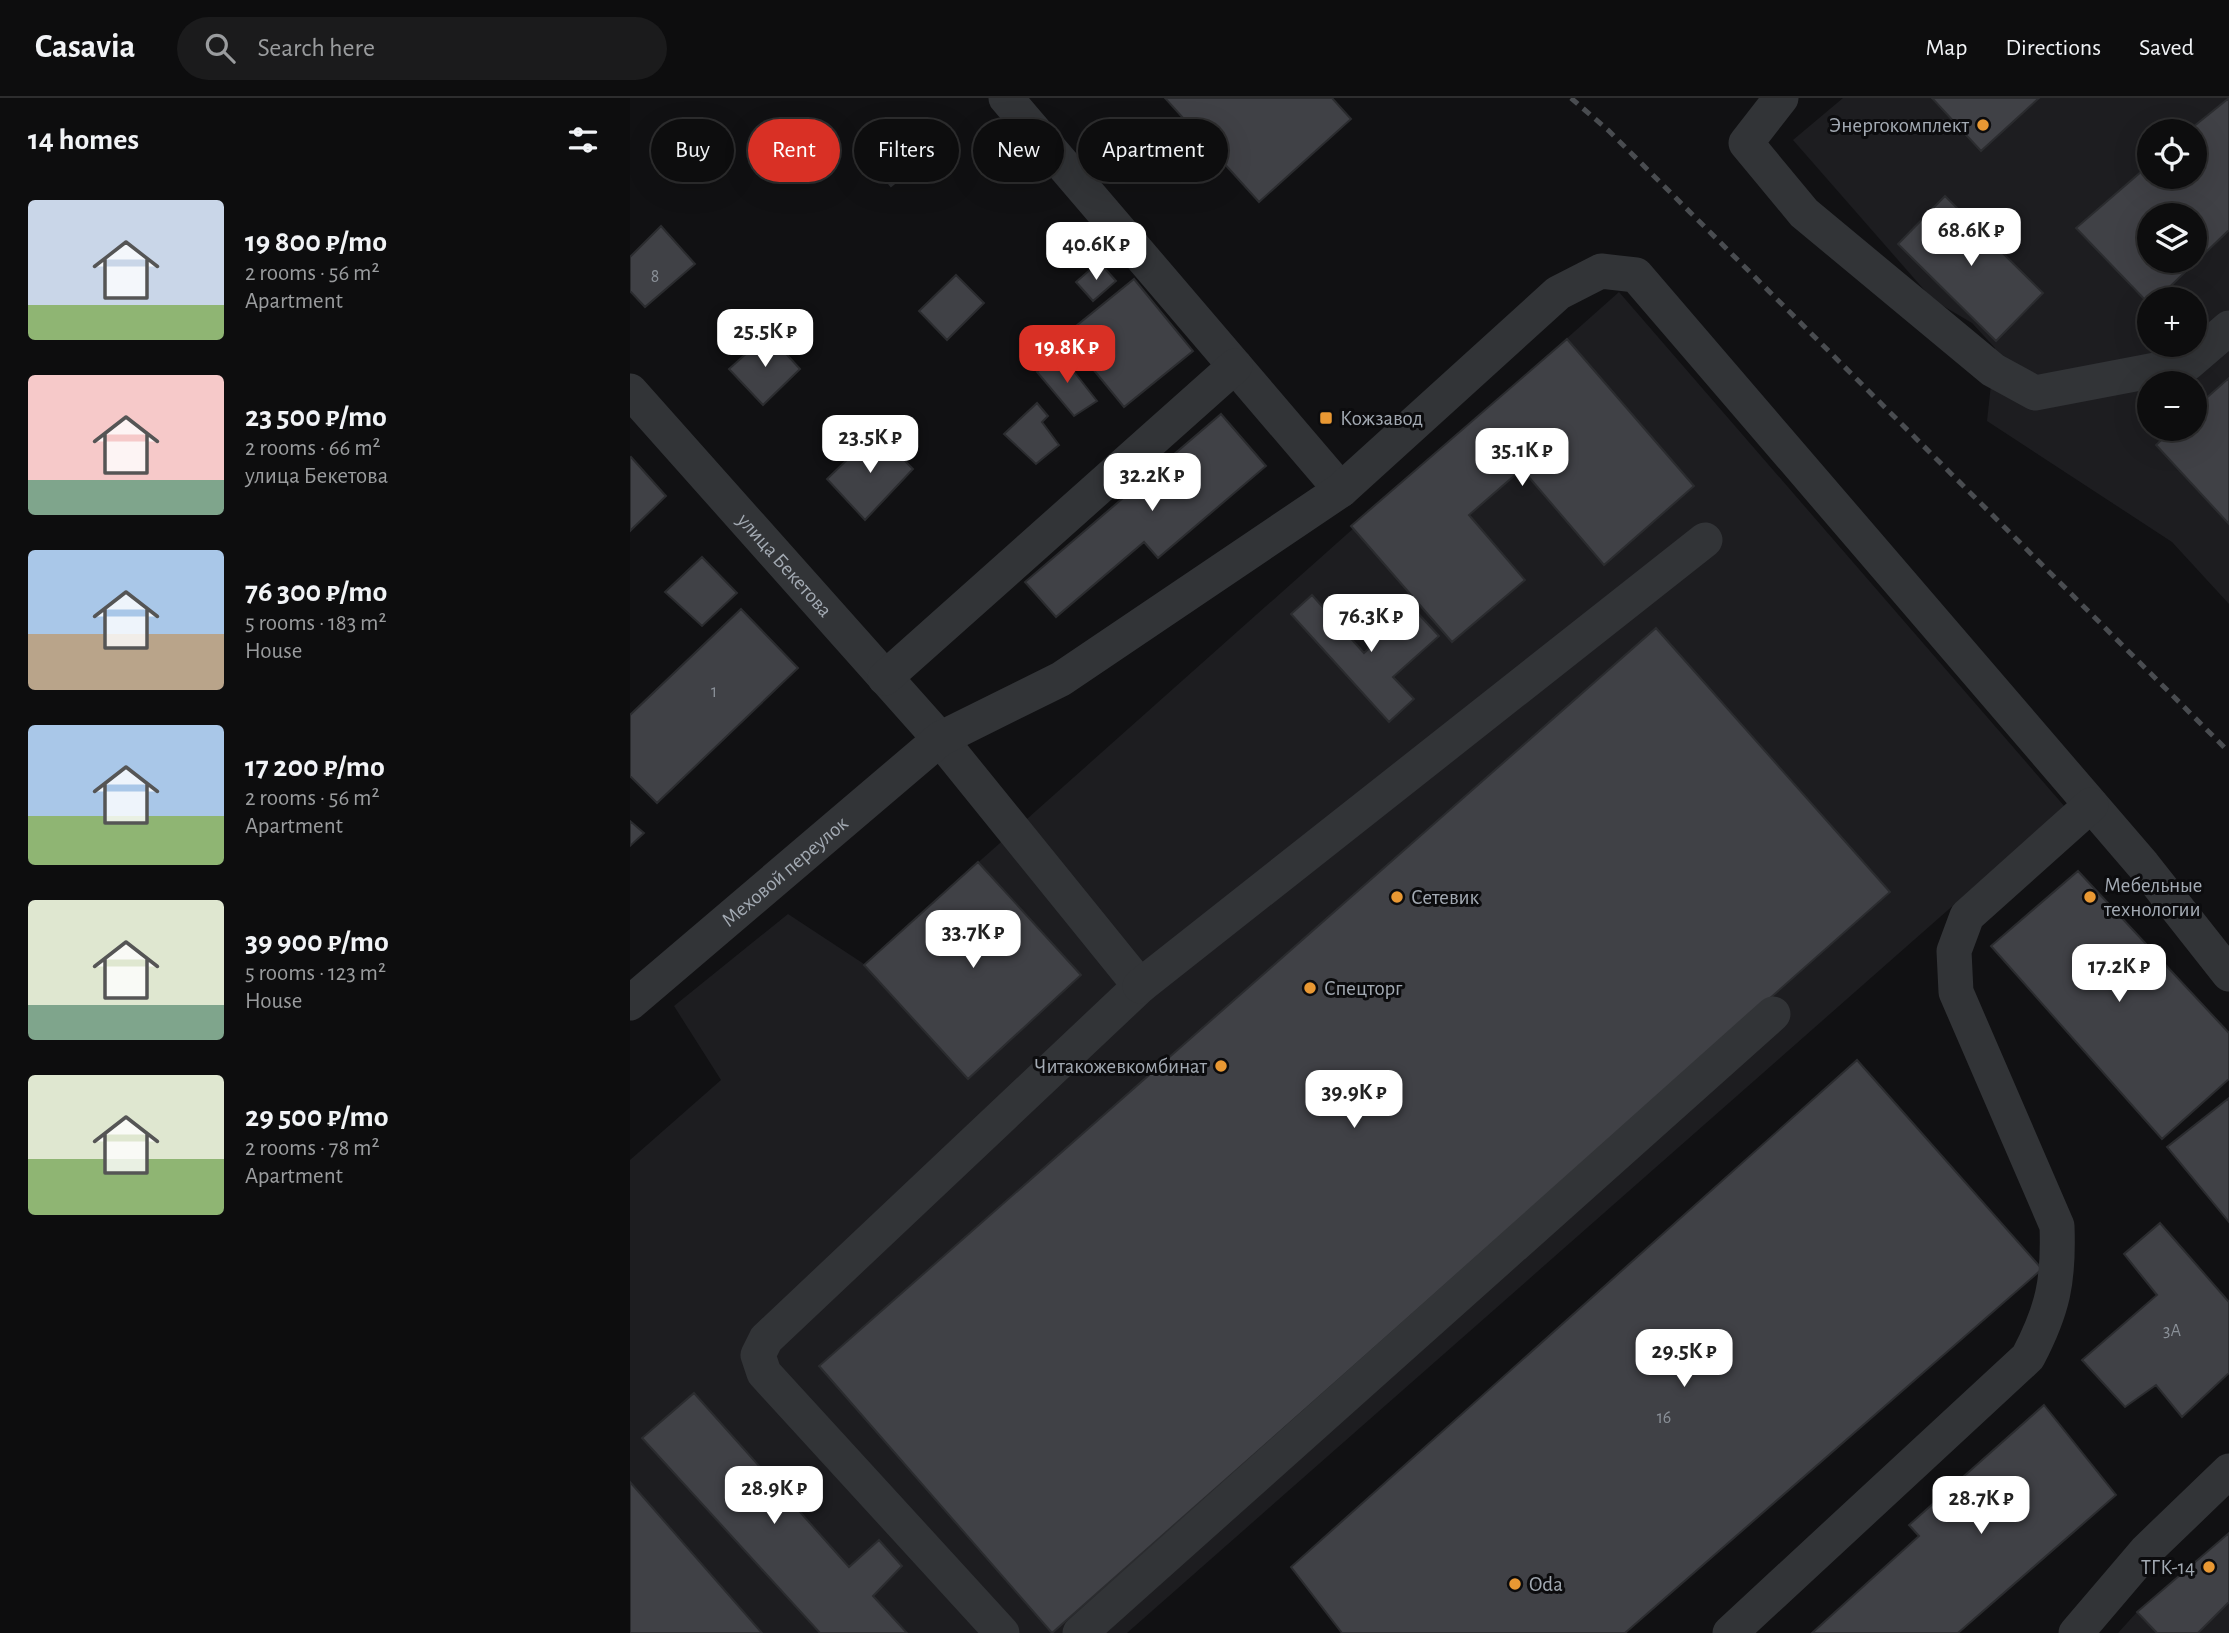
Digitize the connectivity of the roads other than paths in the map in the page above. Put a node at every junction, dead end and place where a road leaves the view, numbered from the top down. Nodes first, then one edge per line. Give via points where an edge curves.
1 (1006, 98) edge
2 (1781, 98) edge
3 (2229, 328) edge
4 (1235, 366) junction
5 (630, 391) edge
6 (1342, 490) junction
7 (1705, 540) dead end
8 (885, 678) junction
9 (940, 739) junction
10 (2091, 805) junction
11 (2229, 974) edge
12 (1140, 986) junction
13 (630, 1003) edge
14 (1773, 1014) dead end
15 (2229, 1471) edge
16 (1002, 1633) edge
17 (1080, 1633) edge
18 (1730, 1633) edge
19 (2076, 1633) edge

1 - 4 street
2 - 3 street via 1746,142 1804,213 1993,370 2035,393 2187,364
4 - 6 street
4 - 8 street
5 - 8 street, улица Бекетова
6 - 9 street, Меховой переулок via 1061,679
6 - 10 street, Меховой переулок via 1558,293 1601,271 1636,275
7 - 12 street
8 - 9 street, улица Бекетова
9 - 12 street, улица Бекетова
9 - 13 street, Меховой переулок
10 - 11 street, Меховой переулок
10 - 18 street via 1967,916 1954,951 1956,992 2057,1226 2059,1266 2049,1316 2028,1357
12 - 16 street via 766,1339 758,1355 764,1373
14 - 17 street
15 - 19 street via 2146,1551

